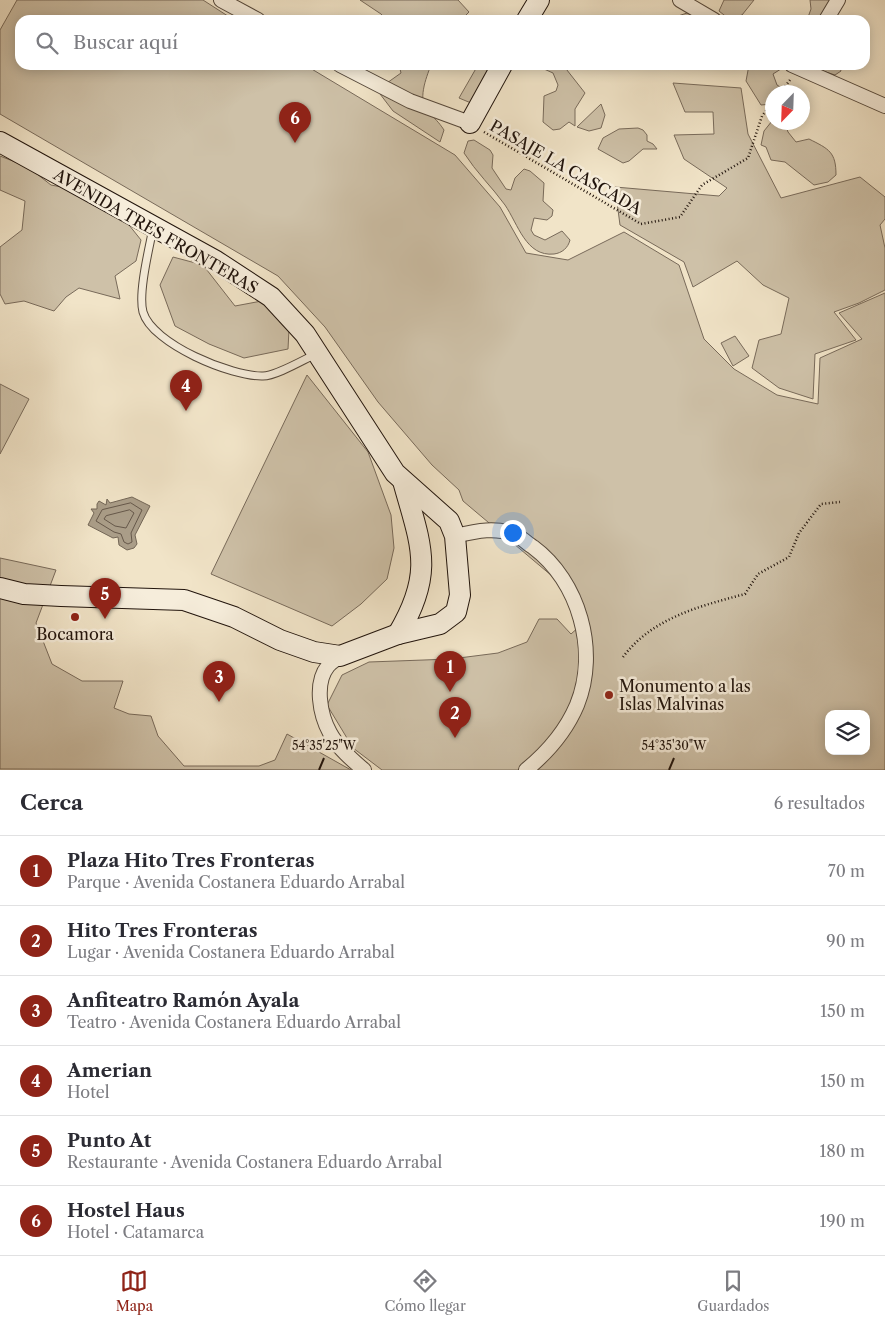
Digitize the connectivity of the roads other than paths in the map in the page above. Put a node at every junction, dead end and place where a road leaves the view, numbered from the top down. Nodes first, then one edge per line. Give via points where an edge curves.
1 (221, 0) edge
2 (539, 0) edge
3 (680, 0) edge
4 (838, 0) edge
5 (249, 15) edge
6 (531, 15) edge
7 (706, 15) edge
8 (829, 15) edge
9 (350, 70) edge
10 (499, 70) edge
11 (806, 70) edge
12 (885, 106) edge
13 (470, 124) joint
14 (0, 142) edge
15 (153, 228) junction
16 (317, 354) junction
17 (403, 481) junction
18 (455, 536) junction
19 (0, 588) edge
20 (398, 634) junction
21 (340, 656) junction
22 (364, 770) edge
23 (526, 770) edge

1 - 5 street
2 - 6 main road
3 - 7 street
4 - 8 street
9 - 13 street via 410,101
10 - 13 main road
11 - 12 street
14 - 15 main road, AVENIDA TRES FRONTERAS
15 - 16 main road, AVENIDA TRES FRONTERAS via 216,261 271,297 305,334
15 - 16 lane via 141,301 143,314 153,329 170,342 239,374 265,376
16 - 17 main road, AVENIDA TRES FRONTERAS
17 - 18 main road via 449,521
17 - 20 main road via 422,561 420,584 412,610
18 - 20 main road via 460,595 456,612 440,624
18 - 23 street via 487,529 518,536 543,555 566,580 578,607 586,649 584,680 577,704 564,730 545,754
19 - 21 main road via 24,594 184,600 234,618 280,640 314,652
20 - 21 main road
21 - 22 street via 328,666 320,682 319,697 330,733

